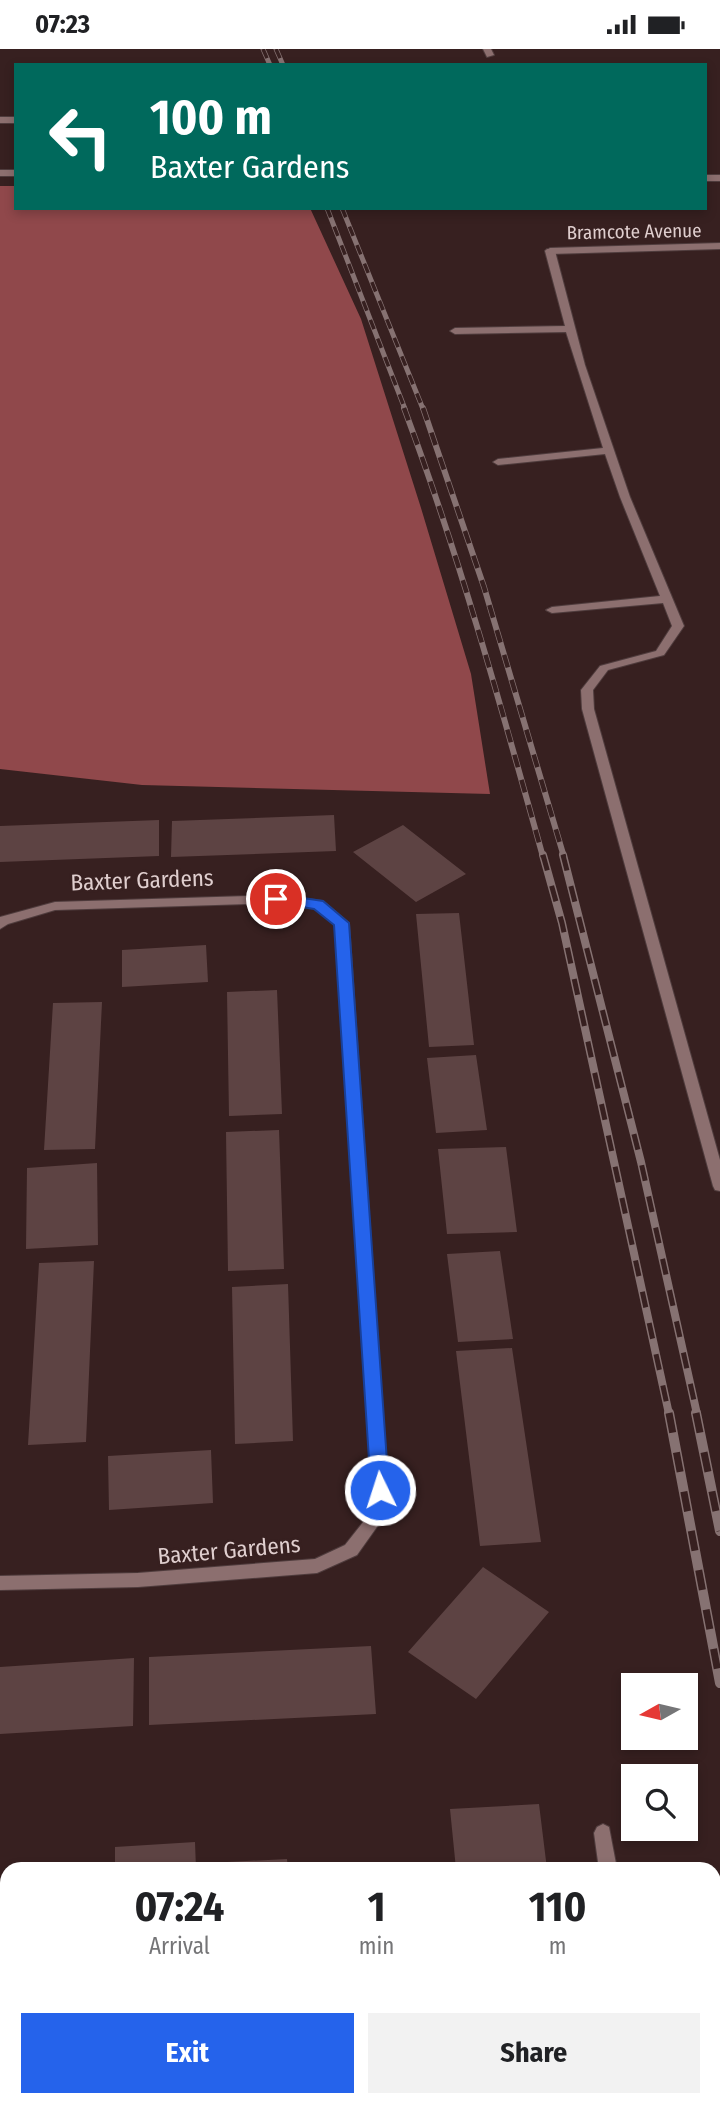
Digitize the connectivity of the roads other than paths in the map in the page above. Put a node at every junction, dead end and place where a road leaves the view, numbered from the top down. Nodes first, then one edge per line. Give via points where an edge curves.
1 (720, 246) edge
2 (570, 329) junction
3 (455, 331) dead end
4 (609, 450) junction
5 (498, 461) dead end
6 (667, 599) junction
7 (552, 610) dead end
8 (0, 925) edge
9 (720, 1186) edge
10 (0, 1583) edge
11 (603, 1833) dead end
12 (607, 1862) edge

1 - 2 street, Bramcote Avenue via 550,251
2 - 3 street
2 - 4 street
4 - 5 street
4 - 6 street
6 - 7 street
6 - 9 street via 678,626 660,653 604,668 587,689
8 - 10 street, Baxter Gardens via 55,906 276,899 318,904 342,923 380,1490 371,1524 351,1550 317,1566 138,1580
11 - 12 street

